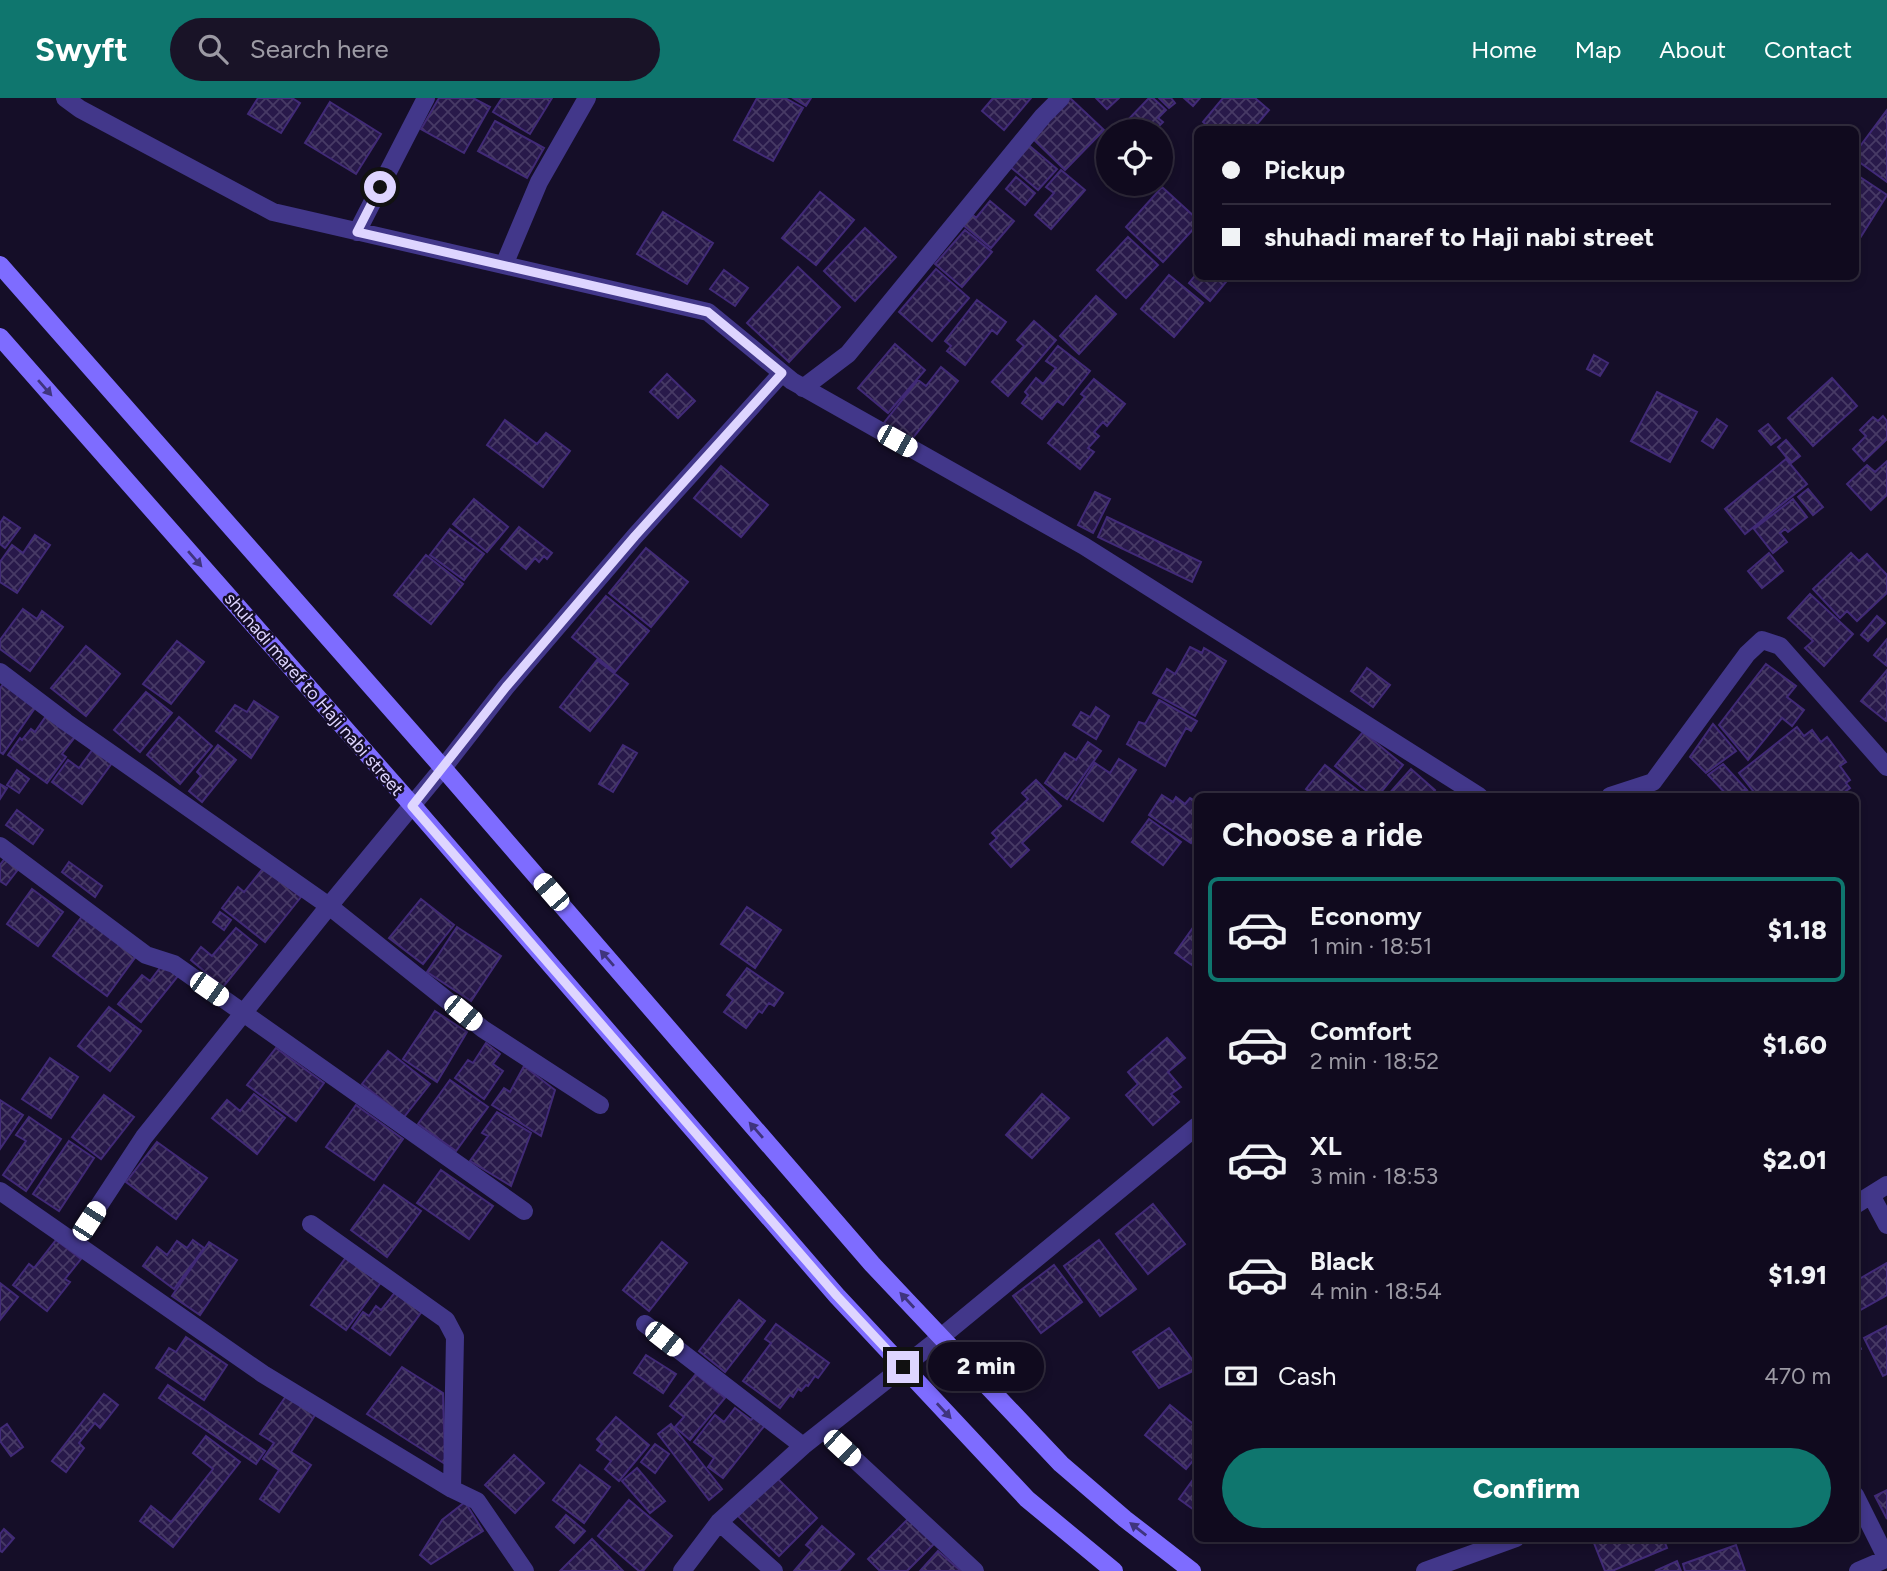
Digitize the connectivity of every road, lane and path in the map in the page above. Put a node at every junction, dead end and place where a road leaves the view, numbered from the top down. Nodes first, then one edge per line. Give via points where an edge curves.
1 (65, 98) edge
2 (426, 98) edge
3 (587, 98) edge
4 (1061, 98) edge
5 (357, 232) junction
6 (0, 265) edge
7 (504, 265) junction
8 (0, 337) edge
9 (782, 373) junction
10 (803, 388) junction
11 (0, 672) edge
12 (443, 768) junction
13 (1887, 768) edge
14 (1474, 793) edge
15 (1619, 793) edge
16 (412, 806) junction
17 (0, 846) edge
18 (329, 906) junction
19 (243, 1013) junction
20 (600, 1105) dead end
21 (1194, 1128) edge
22 (1887, 1185) edge
23 (0, 1191) edge
24 (1871, 1195) junction
25 (1859, 1202) edge
26 (524, 1211) dead end
27 (311, 1224) dead end
28 (1887, 1225) edge
29 (75, 1242) junction
30 (645, 1324) dead end
31 (941, 1337) junction
32 (903, 1367) junction
33 (823, 1430) junction
34 (803, 1446) junction
35 (452, 1489) junction
36 (1859, 1502) edge
37 (719, 1522) junction
38 (1505, 1542) edge
39 (1887, 1559) edge
40 (525, 1571) edge
41 (682, 1571) edge
42 (774, 1571) edge
43 (975, 1571) edge
44 (1114, 1571) edge
45 (1192, 1571) edge
46 (1425, 1571) edge
47 (1858, 1571) edge

1 - 5 street via 273,212
2 - 5 street
3 - 7 street via 539,183
4 - 10 street via 848,354
5 - 7 street
6 - 12 main road
7 - 9 street via 708,312
8 -> 16 main road, shuhadi maref to Haji nabi street
9 - 10 street
9 - 12 street via 635,536
10 - 14 street via 1084,546
11 - 18 street
12 - 16 street
31 -> 12 main road via 872,1264
13 - 15 street via 1780,646 1762,640 1653,782
16 - 18 street
16 - 32 main road, shuhadi maref to Haji nabi street
17 - 19 street via 146,955 174,964
18 - 19 street
18 - 20 street via 483,1029
19 - 26 street
19 - 29 street via 144,1137
21 - 31 street
22 - 24 street
23 - 29 street
24 - 25 street
24 - 28 street
27 - 35 street via 451,1327 455,1337
29 - 35 street via 263,1374
30 - 34 street
31 - 32 street
45 -> 31 main road via 1061,1464
32 - 33 street
32 -> 44 main road, shuhadi maref to Haji nabi street via 1027,1499
33 - 34 street
33 - 43 street
34 - 37 street
35 - 40 street via 477,1501
36 - 39 street
37 - 41 street
37 - 42 street
38 - 46 street
39 - 47 street

